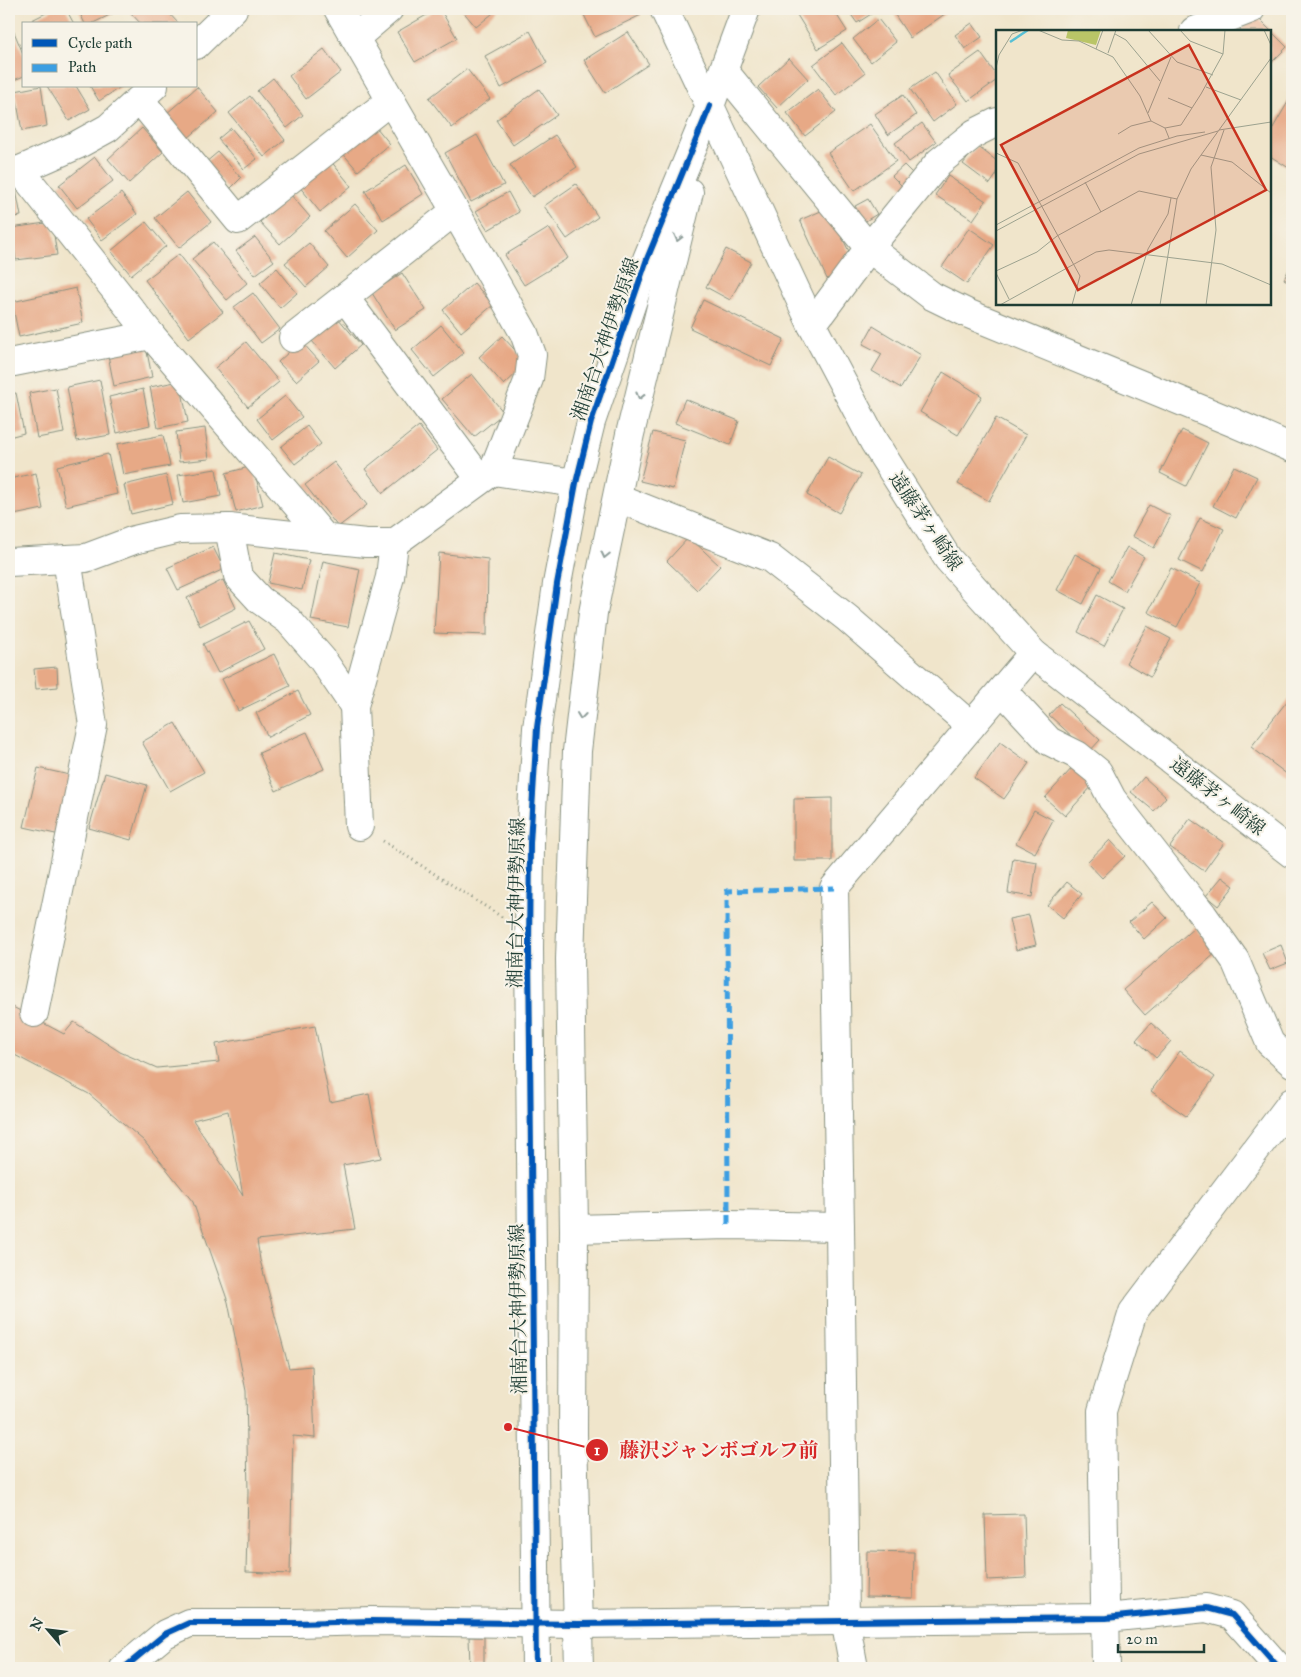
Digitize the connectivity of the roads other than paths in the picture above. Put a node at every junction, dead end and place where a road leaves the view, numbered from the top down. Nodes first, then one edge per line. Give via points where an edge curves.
1 (233, 9) edge
2 (338, 9) edge
3 (389, 9) edge
4 (664, 9) edge
5 (746, 9) edge
6 (1252, 9) edge
7 (1197, 30) edge
8 (355, 38) junction
9 (198, 43) edge
10 (724, 71) junction
11 (147, 93) edge
12 (391, 100) junction
13 (710, 106) junction
14 (996, 122) edge
15 (14, 171) edge
16 (455, 211) junction
17 (869, 248) junction
18 (345, 298) junction
19 (812, 324) junction
20 (151, 335) junction
21 (293, 338) dead end
22 (9, 363) edge
23 (1292, 448) edge
24 (486, 475) junction
25 (576, 483) junction
26 (618, 498) junction
27 (229, 528) junction
28 (326, 538) junction
29 (394, 543) junction
30 (67, 559) junction
31 (9, 562) edge
32 (1033, 653) junction
33 (1002, 690) junction
34 (354, 706) junction
35 (971, 726) junction
36 (359, 826) road end
37 (1292, 854) edge
38 (34, 1013) dead end
39 (1292, 1063) edge
40 (1292, 1102) edge
41 (840, 1227) junction
42 (574, 1229) junction
43 (1106, 1618) junction
44 (845, 1620) junction
45 (536, 1623) junction
46 (579, 1624) junction
47 (124, 1668) edge
48 (536, 1668) edge
49 (579, 1668) edge
50 (854, 1668) edge
51 (1106, 1668) edge
52 (1279, 1668) edge

1 - 9 street
2 - 8 street
3 - 8 street
4 - 13 street, 遠藤茅ヶ崎線
5 - 10 street
6 - 7 street
8 - 12 street
10 - 13 street
10 - 17 street
11 - 12 street via 238,220
11 - 15 street via 108,128 78,145
12 - 16 street
13 - 19 street, 遠藤茅ヶ崎線
13 - 25 street, 湘南台大神伊勢原線 via 647,259 591,422
13 -> 26 street, 湘南台大神伊勢原線 via 630,434
14 - 17 street via 975,133 939,162
15 - 20 street
16 - 18 street
16 - 24 street via 524,332 532,355 529,379
17 - 19 street
17 - 23 street via 932,296
18 - 21 street
18 - 24 street
19 - 32 street, 遠藤茅ヶ崎線 via 874,442 948,559
20 - 22 street
20 - 28 street
24 - 25 street
24 - 29 street
25 - 45 street, 湘南台大神伊勢原線 via 557,584 538,728 530,843
26 - 35 street via 770,558 847,618
26 -> 42 street, 湘南台大神伊勢原線 via 593,613 577,751 570,958
27 - 28 street
27 - 30 street via 180,529 134,540 86,558
27 - 34 street via 238,576 260,600 288,620 322,659
28 - 29 street
29 - 34 street via 390,577
30 - 31 street
30 - 38 street via 93,725
32 - 33 street
32 - 37 street, 遠藤茅ヶ崎線
33 - 35 street
33 - 39 street via 1049,741 1077,755 1098,772 1112,799 1235,960 1270,1043
34 - 36 street
35 - 41 street via 834,888
40 - 43 street via 1132,1312 1102,1411
41 - 42 street via 728,1225
41 - 44 street
42 - 46 street, 湘南台大神伊勢原線 via 573,1434
43 - 44 street
43 - 51 street
43 - 52 street via 1206,1608 1232,1615
44 - 46 street
44 - 50 street
45 - 46 street
45 - 47 street via 189,1623 165,1634
45 - 48 street, 湘南台大神伊勢原線
46 - 49 street, 湘南台大神伊勢原線

